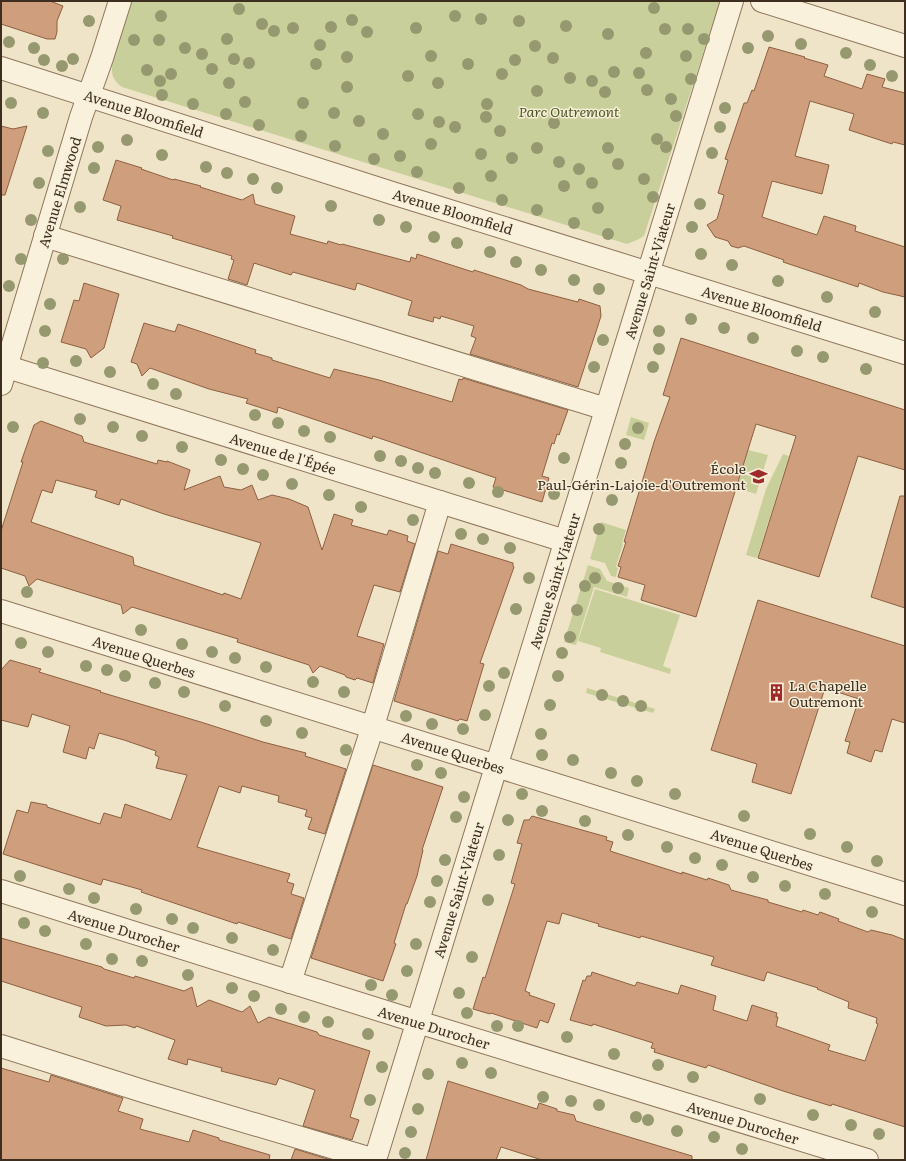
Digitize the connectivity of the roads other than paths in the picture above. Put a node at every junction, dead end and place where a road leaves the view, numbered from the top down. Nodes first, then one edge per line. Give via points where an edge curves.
1 (120, 1) edge
2 (732, 1) edge
3 (762, 1) edge
4 (905, 46) edge
5 (1, 68) edge
6 (88, 96) junction
7 (45, 236) junction
8 (649, 272) junction
9 (905, 353) edge
10 (3, 371) edge
11 (606, 409) junction
12 (440, 502) junction
13 (565, 541) junction
14 (1, 611) edge
15 (373, 726) junction
16 (496, 766) junction
17 (1, 891) edge
18 (905, 894) edge
19 (290, 982) junction
20 (418, 1022) junction
21 (1, 1046) edge
22 (375, 1160) edge
23 (867, 1160) edge

1 - 6 street, Avenue Elmwood
2 - 8 street, Avenue Saint-Viateur
3 - 4 street
5 - 6 street, Avenue Bloomfield
6 - 7 street, Avenue Elmwood
6 - 8 street, Avenue Bloomfield
7 - 10 street, Avenue Elmwood
7 - 11 street
8 - 9 street, Avenue Bloomfield
8 - 11 street, Avenue Saint-Viateur
10 - 12 street, Avenue de l'Épée
11 - 13 street, Avenue Saint-Viateur
12 - 13 street, Avenue de l'Épée
12 - 15 street
13 - 16 street, Avenue Saint-Viateur
14 - 15 street, Avenue Querbes
15 - 16 street, Avenue Querbes
15 - 19 street
16 - 18 street, Avenue Querbes
16 - 20 street, Avenue Saint-Viateur
17 - 19 street, Avenue Durocher
19 - 20 street, Avenue Durocher
20 - 22 street, Avenue Saint-Viateur
20 - 23 street, Avenue Durocher
21 - 22 street

